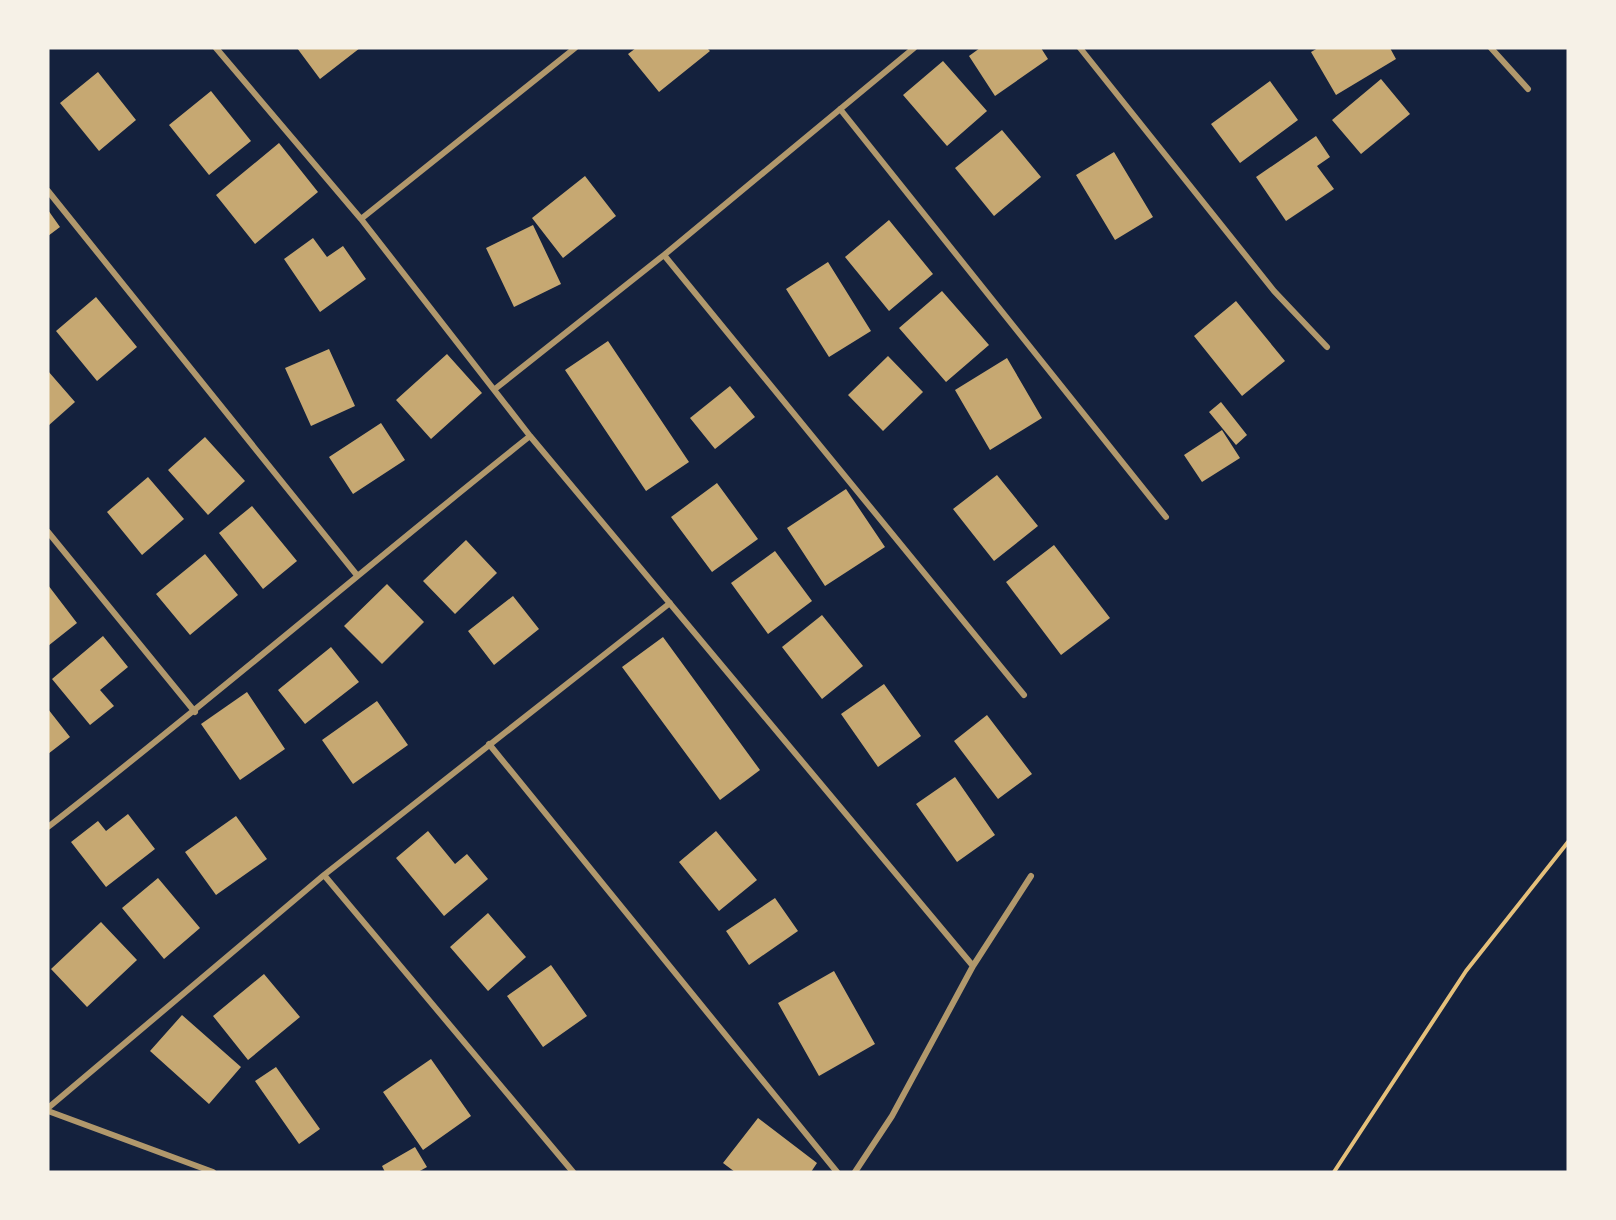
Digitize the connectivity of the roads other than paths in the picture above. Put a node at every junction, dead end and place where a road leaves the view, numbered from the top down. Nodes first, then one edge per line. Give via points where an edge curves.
1 (216, 48) edge
2 (576, 48) edge
3 (915, 48) edge
4 (1080, 48) edge
5 (1491, 48) edge
6 (1528, 89) dead end
7 (840, 109) junction
8 (48, 190) edge
9 (361, 219) junction
10 (664, 255) junction
11 (1327, 347) dead end
12 (495, 389) junction
13 (530, 436) junction
14 (1166, 517) dead end
15 (48, 532) edge
16 (356, 574) junction
17 (670, 603) junction
18 (1024, 695) dead end
19 (195, 712) junction
20 (489, 744) junction
21 (48, 827) edge
22 (324, 875) junction
23 (1031, 876) dead end
24 (973, 966) junction
25 (48, 1109) edge
26 (213, 1172) edge
27 (573, 1172) edge
28 (837, 1172) edge
29 (855, 1172) edge

1 - 9 street
2 - 9 street
3 - 7 street
4 - 11 street via 1274,291
5 - 6 street
7 - 10 street
7 - 14 street
8 - 16 street
9 - 12 street
10 - 12 street
10 - 18 street
12 - 13 street
13 - 16 street
13 - 17 street
15 - 19 street
16 - 19 street
17 - 20 street
17 - 24 street
19 - 21 street
20 - 22 street
20 - 28 street
22 - 25 street
22 - 27 street
23 - 24 street
24 - 29 street via 892,1116
25 - 26 street

